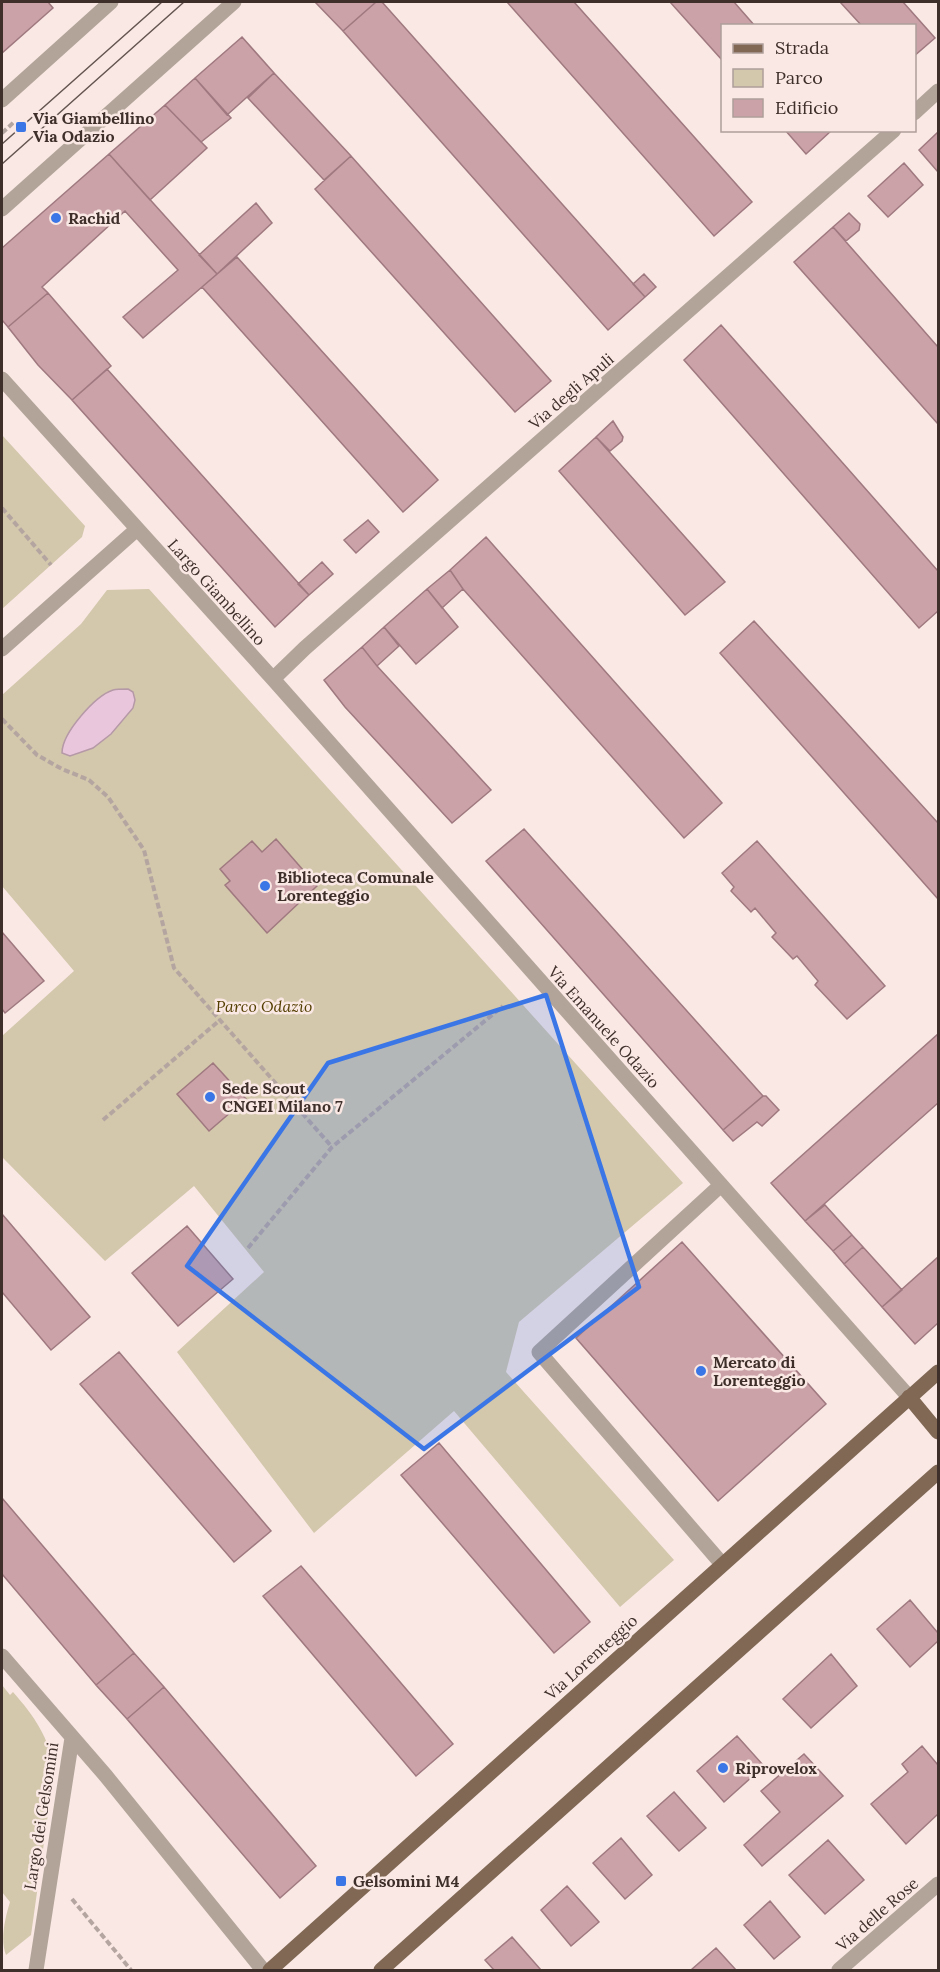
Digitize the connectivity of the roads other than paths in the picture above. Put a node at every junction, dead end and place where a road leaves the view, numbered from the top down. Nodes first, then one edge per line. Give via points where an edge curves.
1 (111, 2) edge
2 (234, 2) edge
3 (939, 91) edge
4 (2, 100) edge
5 (916, 111) edge
6 (892, 132) edge
7 (2, 208) edge
8 (2, 380) edge
9 (136, 530) junction
10 (2, 649) edge
11 (273, 679) junction
12 (721, 1185) junction
13 (939, 1372) edge
14 (909, 1397) junction
15 (939, 1432) edge
16 (939, 1472) edge
17 (722, 1564) junction
18 (2, 1656) edge
19 (72, 1738) junction
20 (939, 1884) edge
21 (36, 1971) edge
22 (263, 1971) edge
23 (270, 1971) edge
24 (381, 1971) edge
25 (839, 1971) edge

1 - 4 street
2 - 7 street
3 - 5 street
6 - 11 street, Via degli Apuli
8 - 9 street, Largo Giambellino
9 - 10 street
9 - 11 street, Largo Giambellino
11 - 12 street, Via Emanuele Odazio
12 - 14 street, Via Emanuele Odazio
12 - 17 street via 539,1352
13 - 14 main road, Via Lorenteggio
14 - 15 main road
14 - 17 main road, Via Lorenteggio
16 - 24 main road
17 - 23 main road, Via Lorenteggio
18 - 19 street, Largo dei Gelsomini
19 - 21 street, Largo dei Gelsomini
19 - 22 street
20 - 25 street, Via delle Rose

